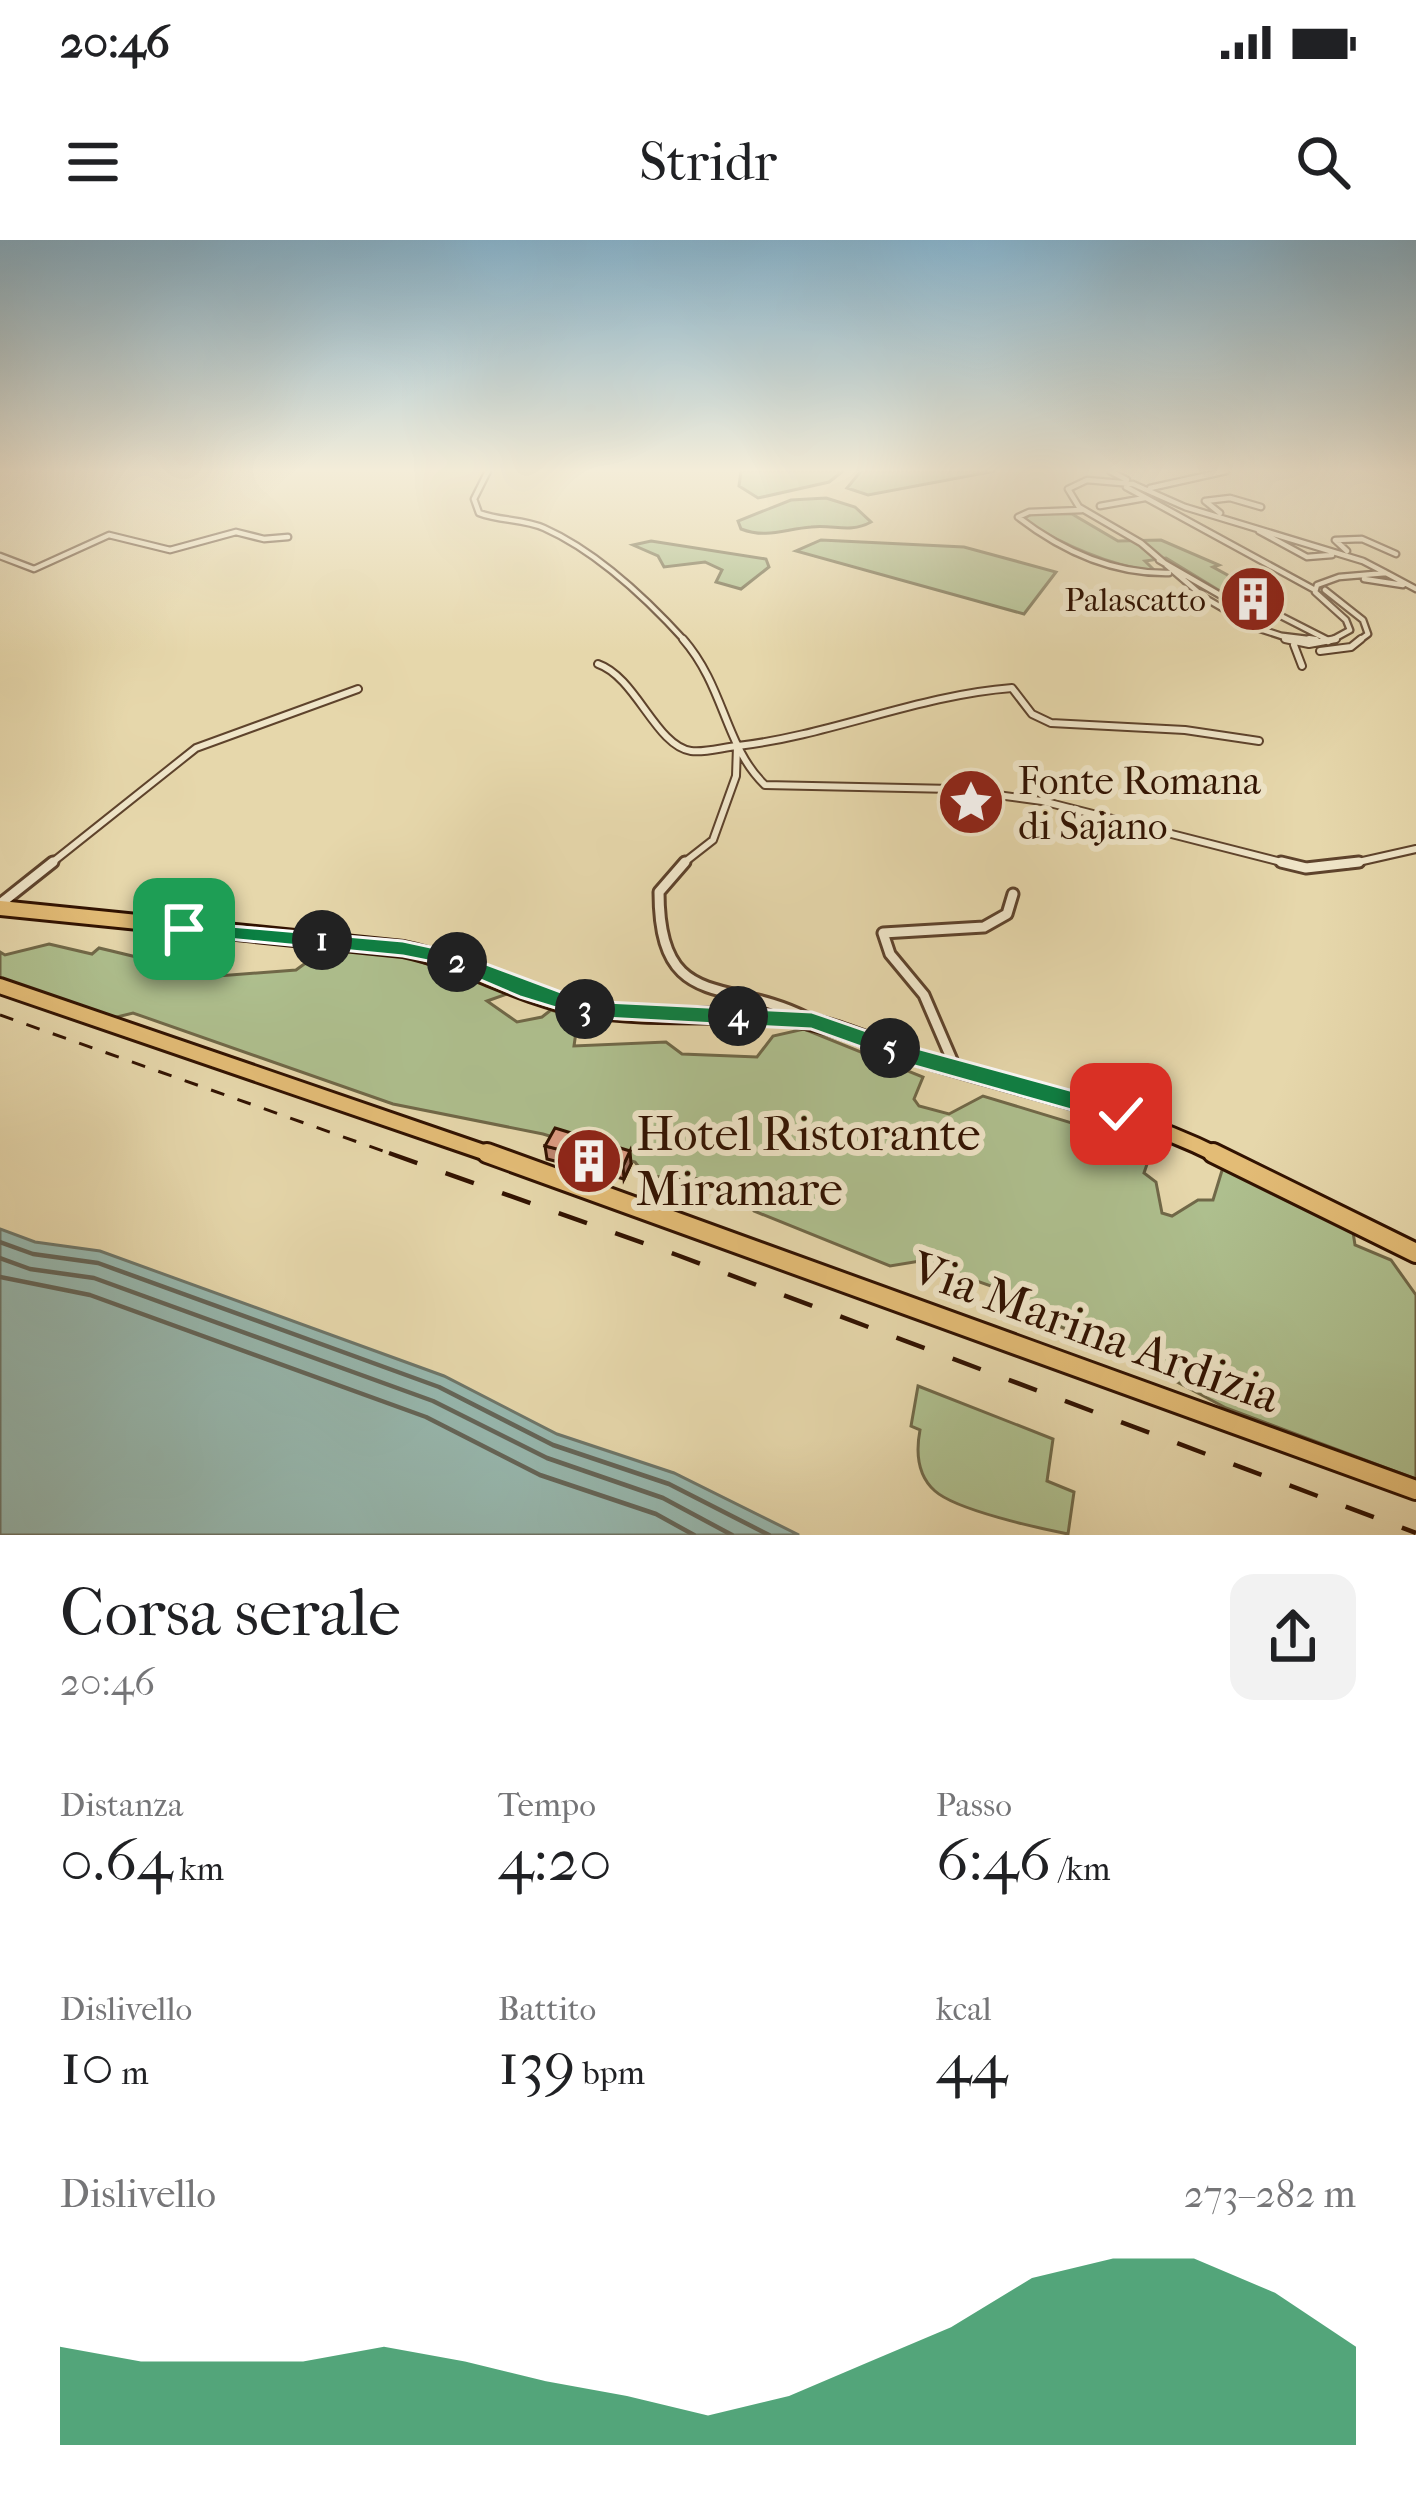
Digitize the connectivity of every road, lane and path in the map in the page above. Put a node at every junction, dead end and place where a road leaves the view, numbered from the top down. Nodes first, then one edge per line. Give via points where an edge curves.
1 (550, 531) edge
2 (1041, 531) edge
3 (1122, 531) edge
4 (1205, 531) edge
5 (1260, 531) edge
6 (1264, 531) edge
7 (288, 537) dead end
8 (1396, 554) dead end
9 (0, 556) edge
10 (1153, 557) junction
11 (1364, 561) junction
12 (1372, 565) junction
13 (1170, 573) junction
14 (1386, 573) junction
15 (1339, 577) junction
16 (1406, 585) junction
17 (1416, 589) edge
18 (1315, 590) junction
19 (1325, 590) dead end
20 (1322, 601) junction
21 (1346, 605) junction
22 (1267, 632) junction
23 (1329, 641) junction
24 (1294, 645) junction
25 (1320, 651) dead end
26 (598, 664) dead end
27 (1302, 666) dead end
28 (358, 689) dead end
29 (1259, 741) dead end
30 (738, 745) junction
31 (1416, 849) edge
32 (1012, 894) dead end
33 (0, 906) edge
34 (0, 986) edge
35 (812, 1021) junction
36 (955, 1069) junction
37 (1416, 1253) edge
38 (1416, 1490) edge

1 - 30 street via 659,614 707,668
2 - 13 street via 1138,572
3 - 10 street
4 - 18 street
5 - 12 street via 1307,557
6 - 11 street
7 - 9 street via 236,532 170,550 110,536 34,569
8 - 11 street via 1362,539 1335,540
10 - 13 street
10 - 23 street via 1239,606 1280,615
11 - 12 street
12 - 14 street
13 - 22 street
14 - 15 street
14 - 16 street
15 - 16 street
15 - 18 street
16 - 17 street
18 - 20 street
19 - 21 street
20 - 21 street
20 - 23 street via 1349,625 1348,634
21 - 25 street via 1367,627 1365,639
22 - 23 street
22 - 24 street
23 - 24 street
24 - 27 street
26 - 30 street via 615,670 681,748
28 - 33 street via 196,748
29 - 30 street via 1051,723 1012,688
30 - 31 street via 757,780 778,787 953,789 1042,801 1306,868
30 - 35 street via 736,776 712,840 659,892 659,935 680,972 703,988 782,1005
32 - 36 street via 1007,914 985,927 883,934 924,995
33 - 35 main road via 403,949 585,1009
34 - 38 main road, Via Marina Ardizia via 557,1177
35 - 36 main road
36 - 37 main road via 1159,1126

